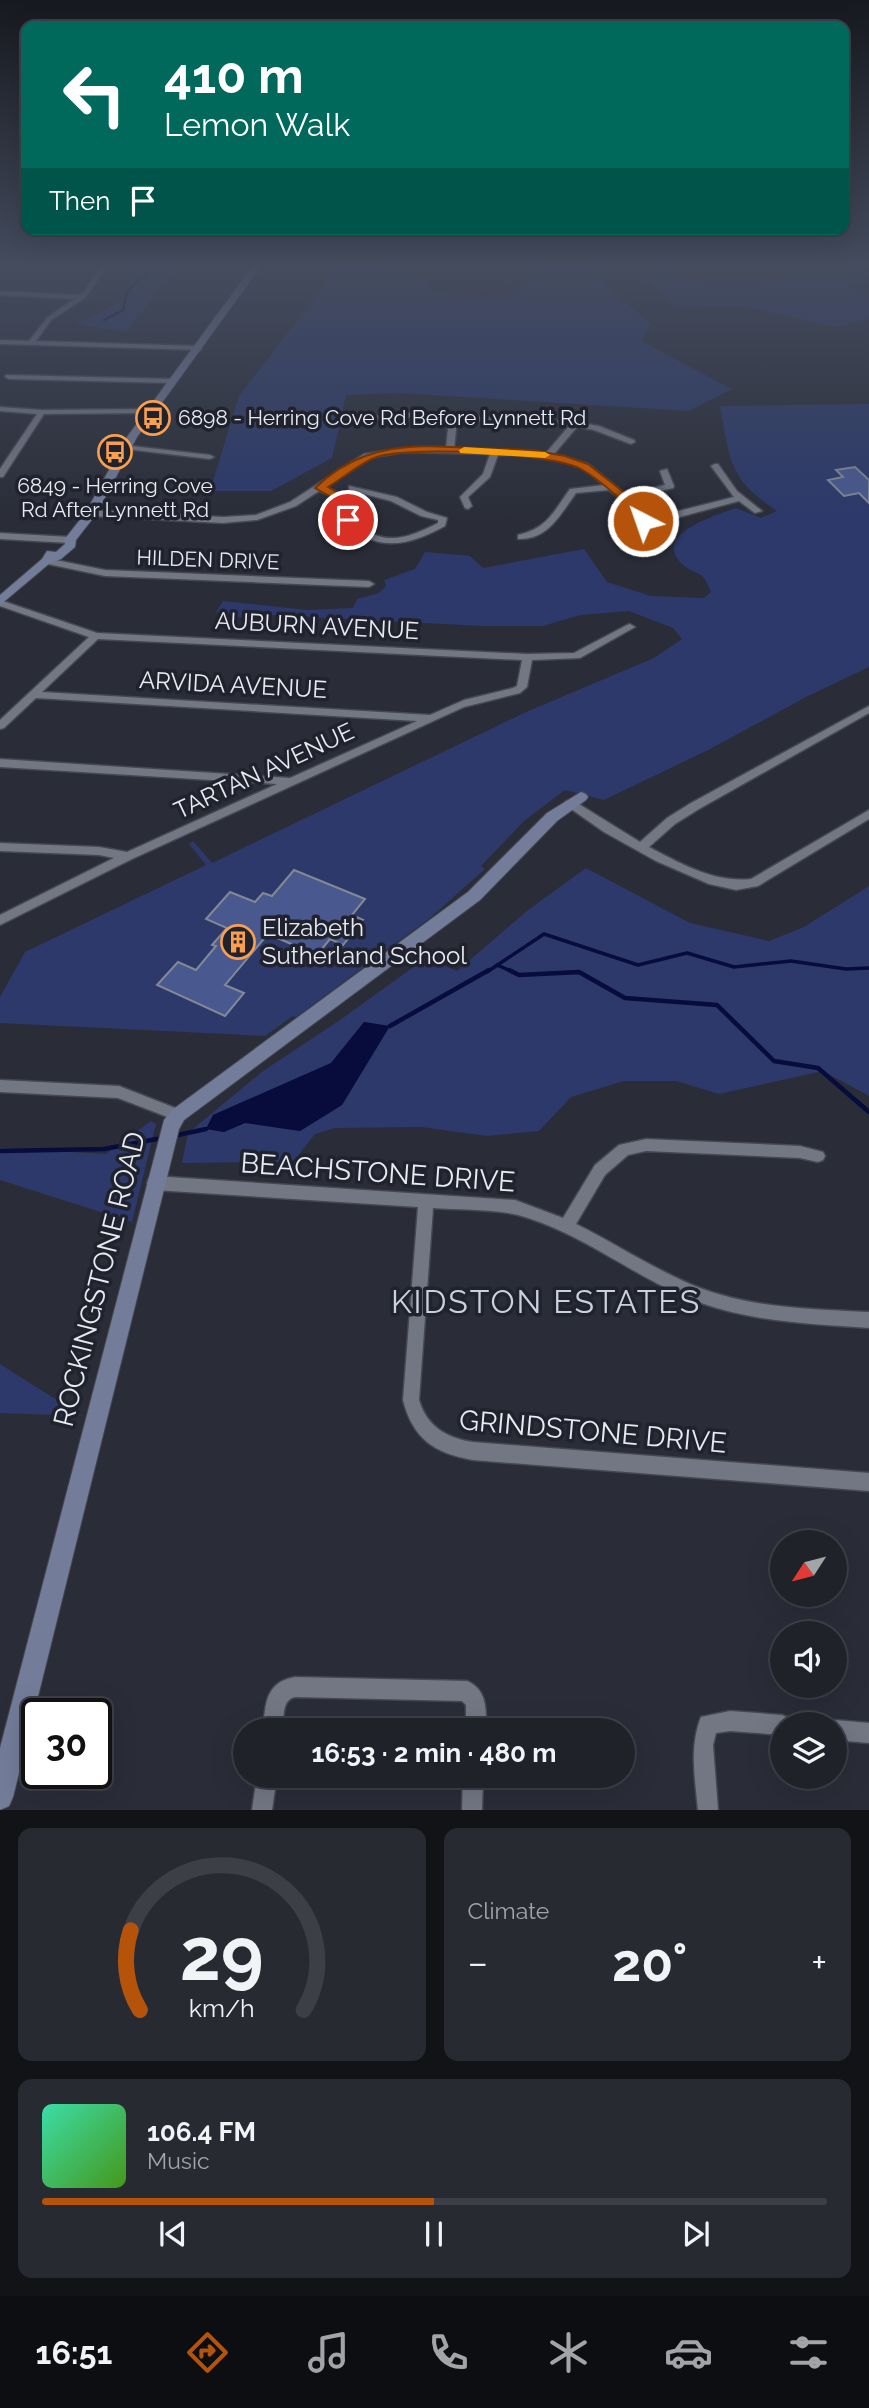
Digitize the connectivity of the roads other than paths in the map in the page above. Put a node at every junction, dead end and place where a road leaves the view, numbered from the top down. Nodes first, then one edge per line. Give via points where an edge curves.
1 (196, 350) edge
2 (9, 377) dead end
3 (173, 381) junction
4 (0, 409) edge
5 (149, 411) junction
6 (42, 412) junction
7 (374, 418) dead end
8 (453, 418) junction
9 (575, 424) junction
10 (631, 442) dead end
11 (126, 447) junction
12 (450, 450) junction
13 (495, 452) junction
14 (548, 456) junction
15 (209, 457) dead end
16 (715, 466) dead end
17 (664, 471) dead end
18 (0, 475) edge
19 (610, 487) junction
20 (320, 488) junction
21 (352, 488) dead end
22 (624, 497) junction
23 (739, 498) junction
24 (468, 506) dead end
25 (758, 511) dead end
26 (91, 513) junction
27 (0, 536) edge
28 (521, 537) dead end
29 (70, 540) junction
30 (46, 561) junction
31 (369, 584) dead end
32 (0, 602) edge
33 (630, 627) dead end
34 (96, 636) junction
35 (527, 657) junction
36 (33, 695) junction
37 (869, 709) edge
38 (430, 718) junction
39 (0, 726) edge
40 (0, 763) edge
41 (293, 782) junction
42 (576, 800) joint
43 (869, 814) edge
44 (0, 847) edge
45 (641, 848) junction
46 (128, 856) junction
47 (0, 920) edge
48 (0, 1086) edge
49 (178, 1115) junction
50 (818, 1156) dead end
51 (154, 1183) junction
52 (425, 1200) junction
53 (566, 1226) junction
54 (869, 1320) edge
55 (869, 1482) edge
56 (275, 1718) edge
57 (476, 1718) edge
58 (770, 1724) edge
59 (847, 1731) edge
60 (869, 1733) edge
61 (5, 1762) edge
62 (265, 1788) edge
63 (473, 1788) edge
64 (0, 1797) edge
65 (262, 1810) edge
66 (472, 1810) edge
67 (708, 1810) edge

1 - 3 main road
2 - 3 street
3 - 5 main road
4 - 6 street
5 - 6 street
5 - 11 main road
6 - 18 street
7 - 8 street
8 - 9 street
8 - 12 street
9 - 10 street
9 - 14 street
11 - 15 street
11 - 26 main road
12 - 13 street
12 - 20 street via 378,453
13 - 14 street
13 - 24 street via 487,475 464,497
14 - 19 street via 584,466
16 - 23 street
17 - 22 street via 670,486
19 - 22 street
19 - 28 street via 573,491 552,524
20 - 21 street via 338,495 343,516 381,541 394,542 442,524 443,518
20 - 26 street via 281,510 240,519
22 - 23 street via 640,510 643,521 650,522
23 - 25 street
26 - 29 main road
27 - 29 street
29 - 30 main road via 71,545
30 - 31 street, HILDEN DRIVE via 105,573
30 - 32 main road
32 - 34 street, AUBURN AVENUE
33 - 35 street, AUBURN AVENUE via 576,656
34 - 35 street, AUBURN AVENUE
34 - 36 street
35 - 38 street, TARTAN AVENUE via 518,691 477,699
36 - 38 street, ARVIDA AVENUE
36 - 39 street
37 - 45 street via 678,816
38 - 41 street, TARTAN AVENUE
40 - 41 street
41 - 46 street, TARTAN AVENUE
42 - 45 street
42 - 49 main road, ROCKINGSTONE ROAD via 552,817 474,895
43 - 45 street via 742,887 722,885
44 - 46 street
46 - 47 street, TARTAN AVENUE
48 - 49 street via 119,1092
49 - 51 main road, ROCKINGSTONE ROAD via 164,1142
50 - 53 street via 646,1145 624,1149 600,1170
51 - 52 street, BEACHSTONE DRIVE
51 - 61 main road, ROCKINGSTONE ROAD
52 - 53 street, BEACHSTONE DRIVE via 516,1207
52 - 55 street, GRINDSTONE DRIVE via 411,1400 421,1426 442,1444 473,1451
53 - 54 street, BEACHSTONE DRIVE via 664,1279 716,1301 771,1312
56 - 57 street via 278,1696 295,1687 467,1691 476,1702
58 - 67 street via 708,1724 704,1745
59 - 60 street
61 - 64 main road, ROCKINGSTONE ROAD
62 - 65 street
63 - 66 street

